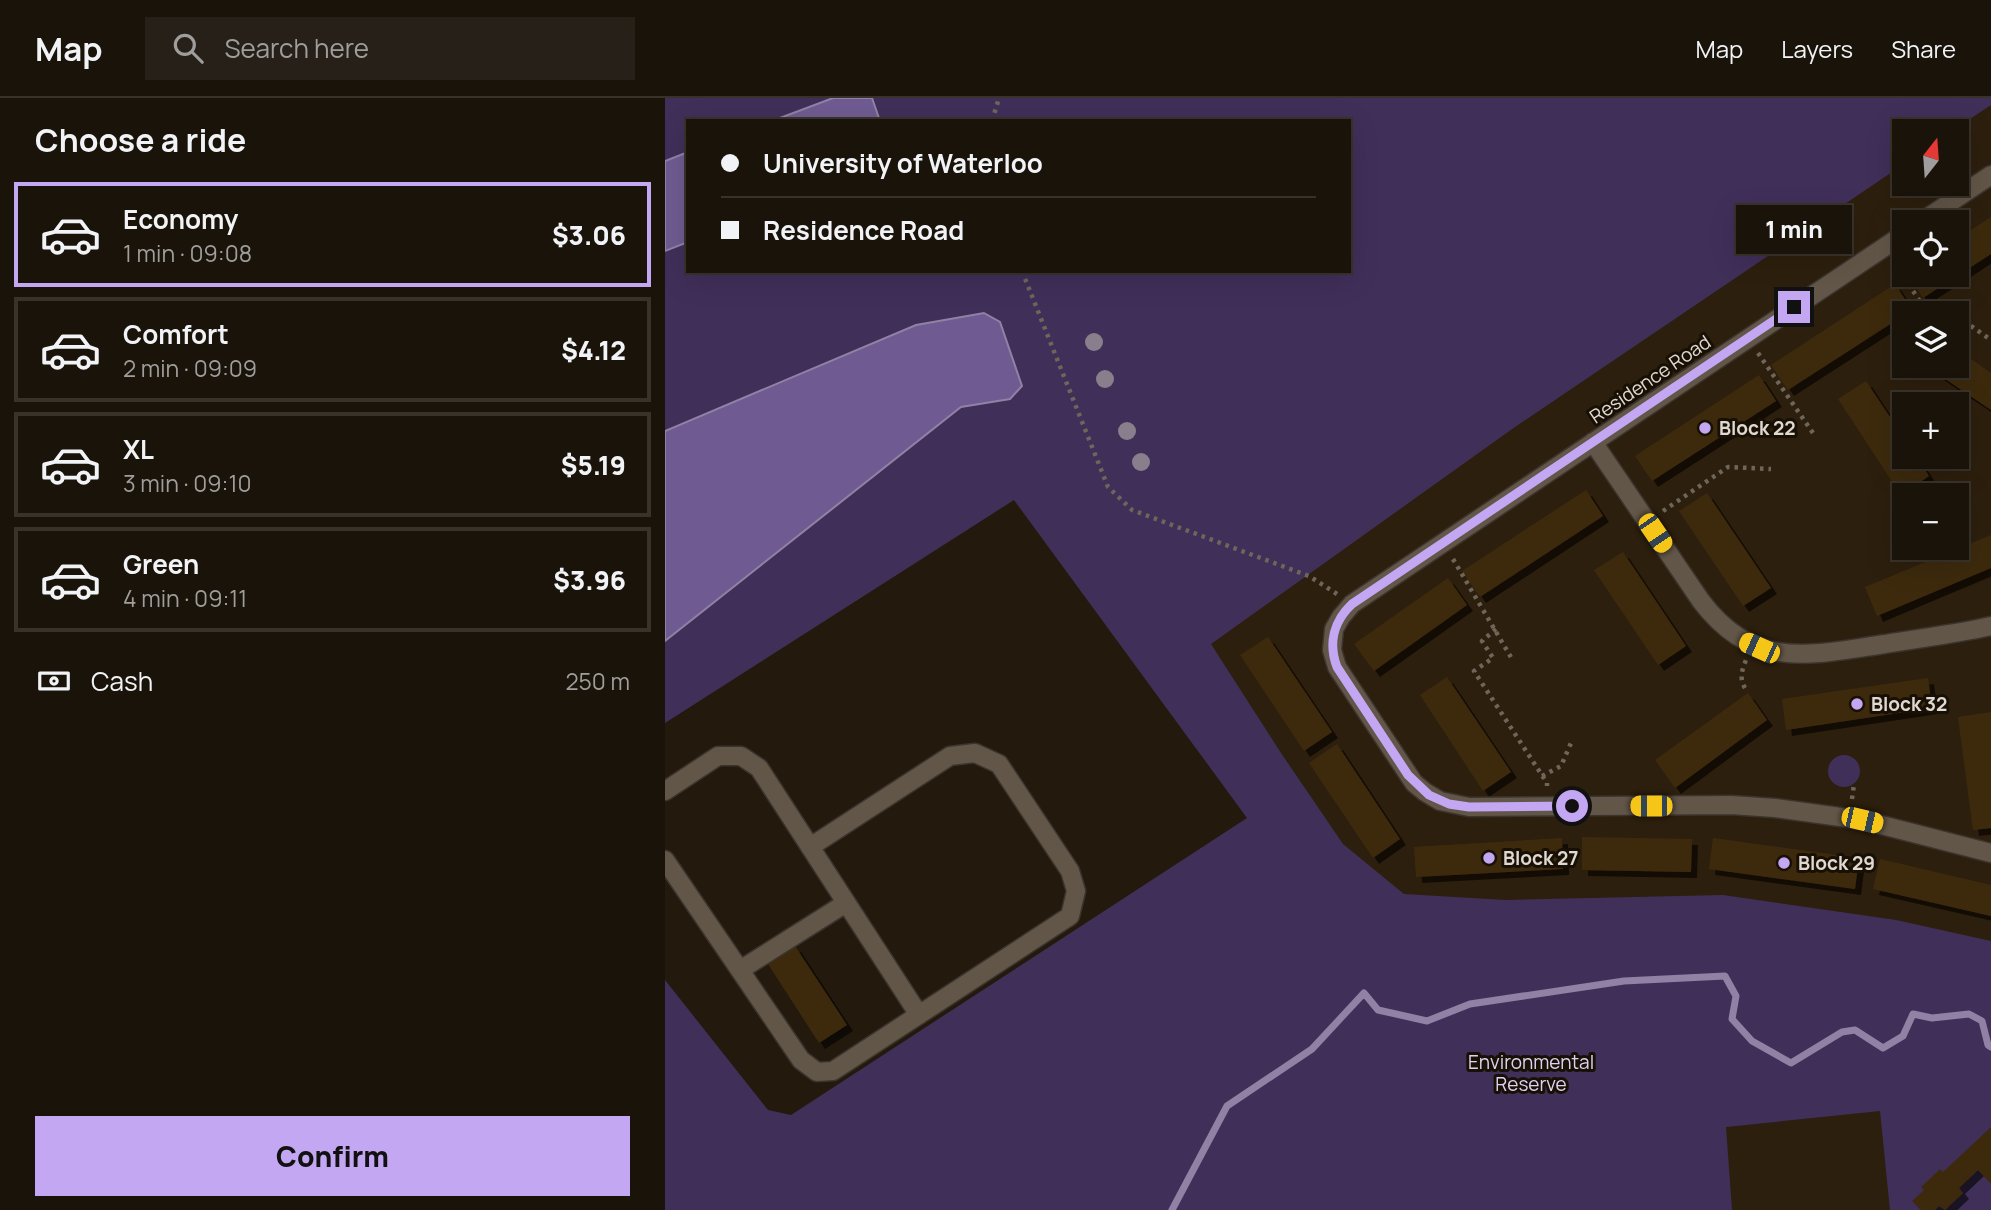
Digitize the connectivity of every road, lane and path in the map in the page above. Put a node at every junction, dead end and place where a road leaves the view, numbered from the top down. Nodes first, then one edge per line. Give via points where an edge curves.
1 (999, 98) edge
2 (993, 119) edge
3 (1991, 175) edge
4 (1939, 210) edge
5 (1892, 241) edge
6 (1883, 247) junction
7 (1023, 273) edge
8 (1920, 301) edge
9 (1969, 325) edge
10 (1991, 341) edge
11 (1755, 349) dead end
12 (1815, 436) dead end
13 (1594, 442) junction
14 (1771, 468) dead end
15 (1662, 511) dead end
16 (1443, 543) junction
17 (1352, 604) junction
18 (1991, 626) edge
19 (1496, 629) junction
20 (1512, 659) dead end
21 (1746, 660) dead end
22 (1745, 688) dead end
23 (1571, 743) dead end
24 (1542, 776) junction
25 (665, 791) edge
26 (1546, 806) junction
27 (810, 847) junction
28 (1991, 853) edge
29 (665, 860) edge
30 (846, 903) junction
31 (740, 970) junction
32 (919, 1015) junction

1 - 2 path
3 - 4 street
5 - 6 street, Residence Road
6 - 8 path
6 - 13 street, Residence Road
7 - 17 path via 1108,487 1132,510 1309,576
9 - 10 path
11 - 12 path
13 - 16 street
13 - 18 street, Residence Road via 1700,601 1744,641 1771,652 1809,655
14 - 15 path via 1727,467
16 - 17 street
16 - 19 path
17 - 26 street via 1334,629 1334,660 1418,786 1454,805
19 - 20 path
19 - 24 path via 1482,641 1493,658 1474,671
21 - 22 path via 1741,673
23 - 24 path via 1561,766
24 - 26 path via 1547,783
25 - 27 street via 718,756 741,756 759,768
26 - 28 street via 1731,805 1796,810 1862,820
27 - 30 street
27 - 32 street via 950,756 975,753 999,764 1070,871 1076,891 1070,916
29 - 31 street
30 - 31 street
30 - 32 street
31 - 32 street via 801,1060 817,1072 833,1071

